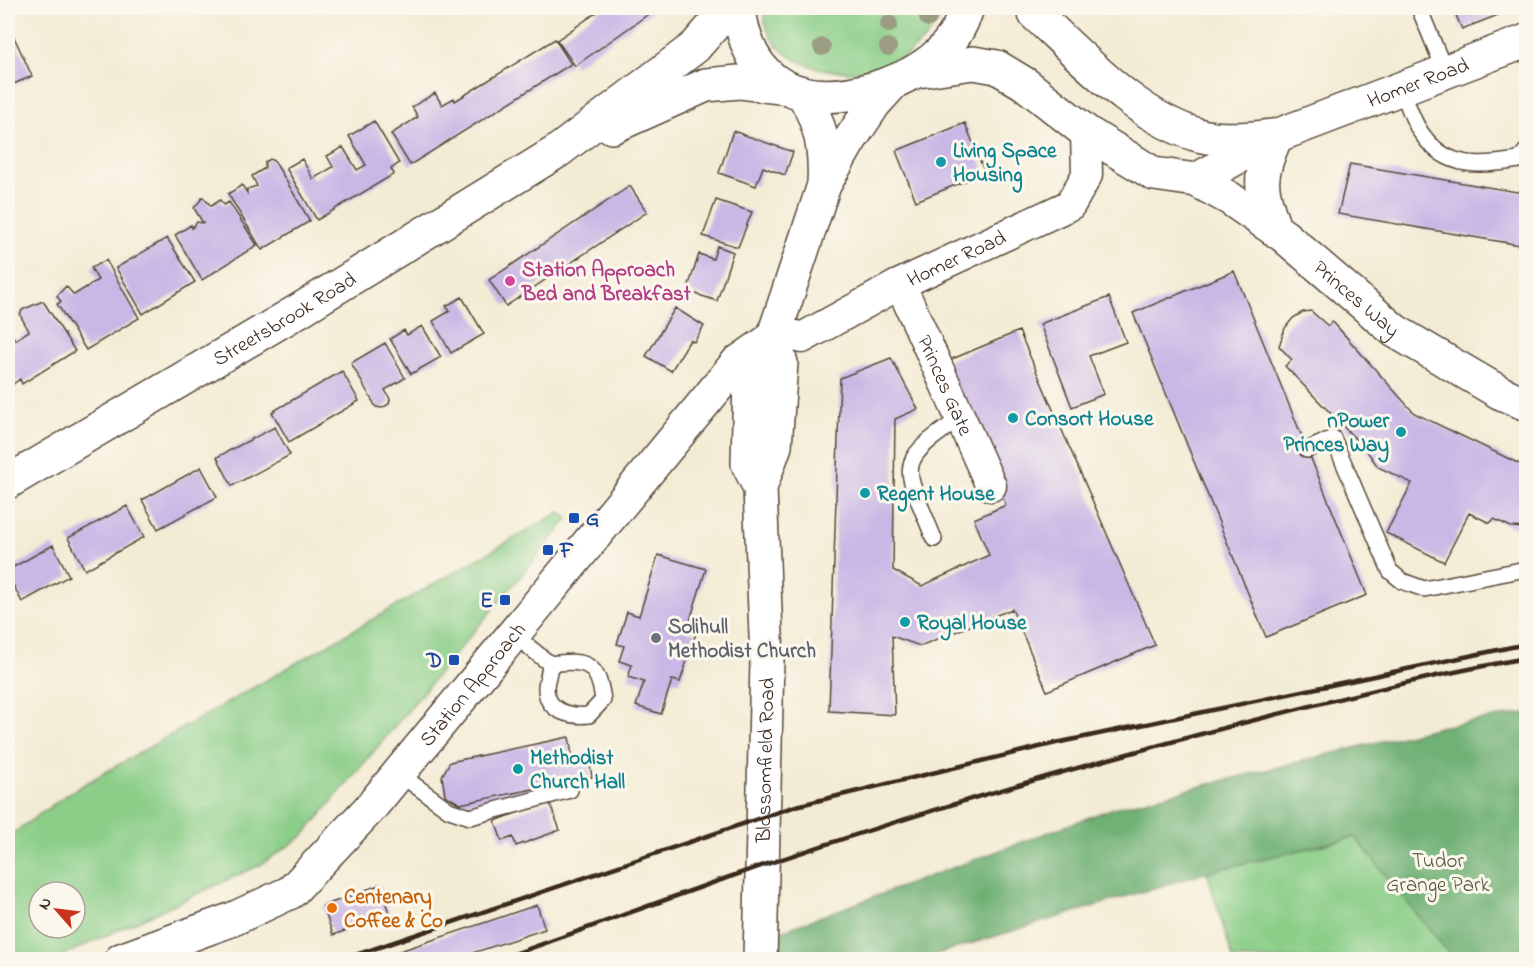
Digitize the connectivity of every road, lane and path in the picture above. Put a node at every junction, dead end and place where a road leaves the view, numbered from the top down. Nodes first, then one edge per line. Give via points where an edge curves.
1 (729, 8) edge
2 (739, 8) edge
3 (967, 8) edge
4 (1419, 8) edge
5 (1033, 11) edge
6 (1527, 41) edge
7 (1445, 70) junction
8 (906, 76) junction
9 (1401, 87) junction
10 (796, 92) junction
11 (1086, 132) junction
12 (1276, 136) junction
13 (558, 151) junction
14 (1527, 151) edge
15 (1196, 180) junction
16 (824, 185) junction
17 (1274, 228) junction
18 (898, 285) junction
19 (774, 334) junction
20 (1527, 404) edge
21 (961, 418) junction
22 (1307, 450) dead end
23 (8, 482) edge
24 (992, 486) dead end
25 (934, 539) dead end
26 (1527, 569) edge
27 (513, 634) junction
28 (550, 664) dead end
29 (398, 773) junction
30 (570, 790) dead end
31 (121, 960) edge
32 (760, 960) edge

1 - 13 street, Streetsbrook Road via 695,47
2 - 10 street via 750,52 766,72
3 - 8 street, Blossomfield Road via 953,38
4 - 7 lane
5 - 12 street via 1114,86 1164,120 1201,135 1226,139
5 - 15 street, Princes Way via 1072,73 1124,120 1169,145
6 - 7 street, Homer Road
7 - 9 street, Homer Road
8 - 10 street, Streetsbrook Road via 851,95 827,98
8 - 11 street, Princes Way via 973,63 997,68
8 - 16 street, Blossomfield Road via 862,122
9 - 12 street, Homer Road
9 - 14 lane via 1421,134 1447,158 1480,166 1519,160
10 - 13 street, Streetsbrook Road via 739,82 706,85
10 - 16 street, Blossomfield Road via 817,118 823,140
11 - 15 street, Princes Way via 1154,174
11 - 18 street, Homer Road via 1087,175 1070,205
12 - 15 street, Homer Road
12 - 17 street via 1263,168 1262,191
13 - 23 street, Streetsbrook Road via 298,311
15 - 17 street, Princes Way
16 - 19 street, Blossomfield Road
17 - 20 street, Princes Way via 1395,331 1499,393
18 - 19 street, Homer Road via 802,338
18 - 21 street, Princes Gate
19 - 27 street, Station Approach via 736,363
19 - 32 street, Blossomfield Road via 750,376 748,464 760,488 767,660
21 - 24 street, Princes Gate
21 - 25 lane via 924,443 911,458 908,471
22 - 26 lane via 1333,438 1390,571 1402,581 1424,589
27 - 28 lane
27 - 29 street, Station Approach
29 - 30 lane via 448,810 470,817
29 - 31 street, Station Approach via 291,892 233,919

